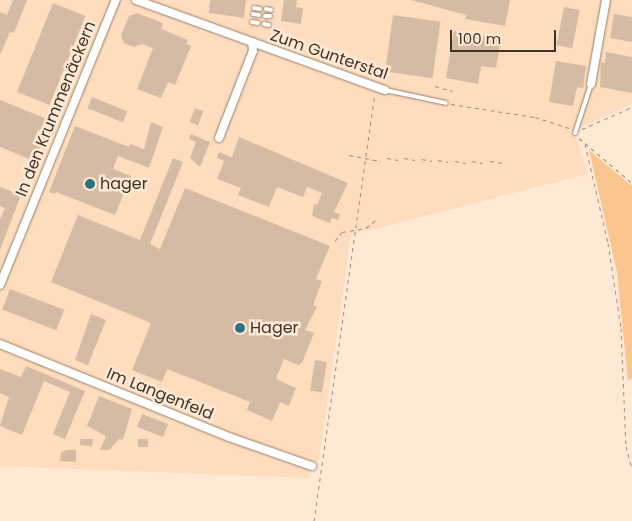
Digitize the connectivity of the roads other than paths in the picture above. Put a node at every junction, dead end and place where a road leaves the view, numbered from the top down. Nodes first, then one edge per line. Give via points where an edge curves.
1 (116, 0) edge
2 (136, 0) edge
3 (606, 0) edge
4 (158, 4) edge
5 (254, 8) dead end
6 (260, 9) dead end
7 (253, 14) dead end
8 (259, 15) dead end
9 (252, 22) dead end
10 (258, 23) dead end
11 (252, 42) junction
12 (591, 84) joint
13 (385, 90) joint
14 (446, 103) road end
15 (575, 132) road end
16 (217, 141) dead end
17 (0, 285) edge
18 (0, 344) edge
19 (312, 466) dead end

1 - 17 street, In den Krummenäckern
2 - 4 street, Zum Gunterstal
3 - 12 street
4 - 11 street, Zum Gunterstal
5 - 6 lane
7 - 8 lane
9 - 10 lane
11 - 13 street, Zum Gunterstal
11 - 16 street via 253,51
12 - 15 lane via 586,108
13 - 14 lane, Zum Gunterstal
18 - 19 street, Im Langenfeld via 229,437

